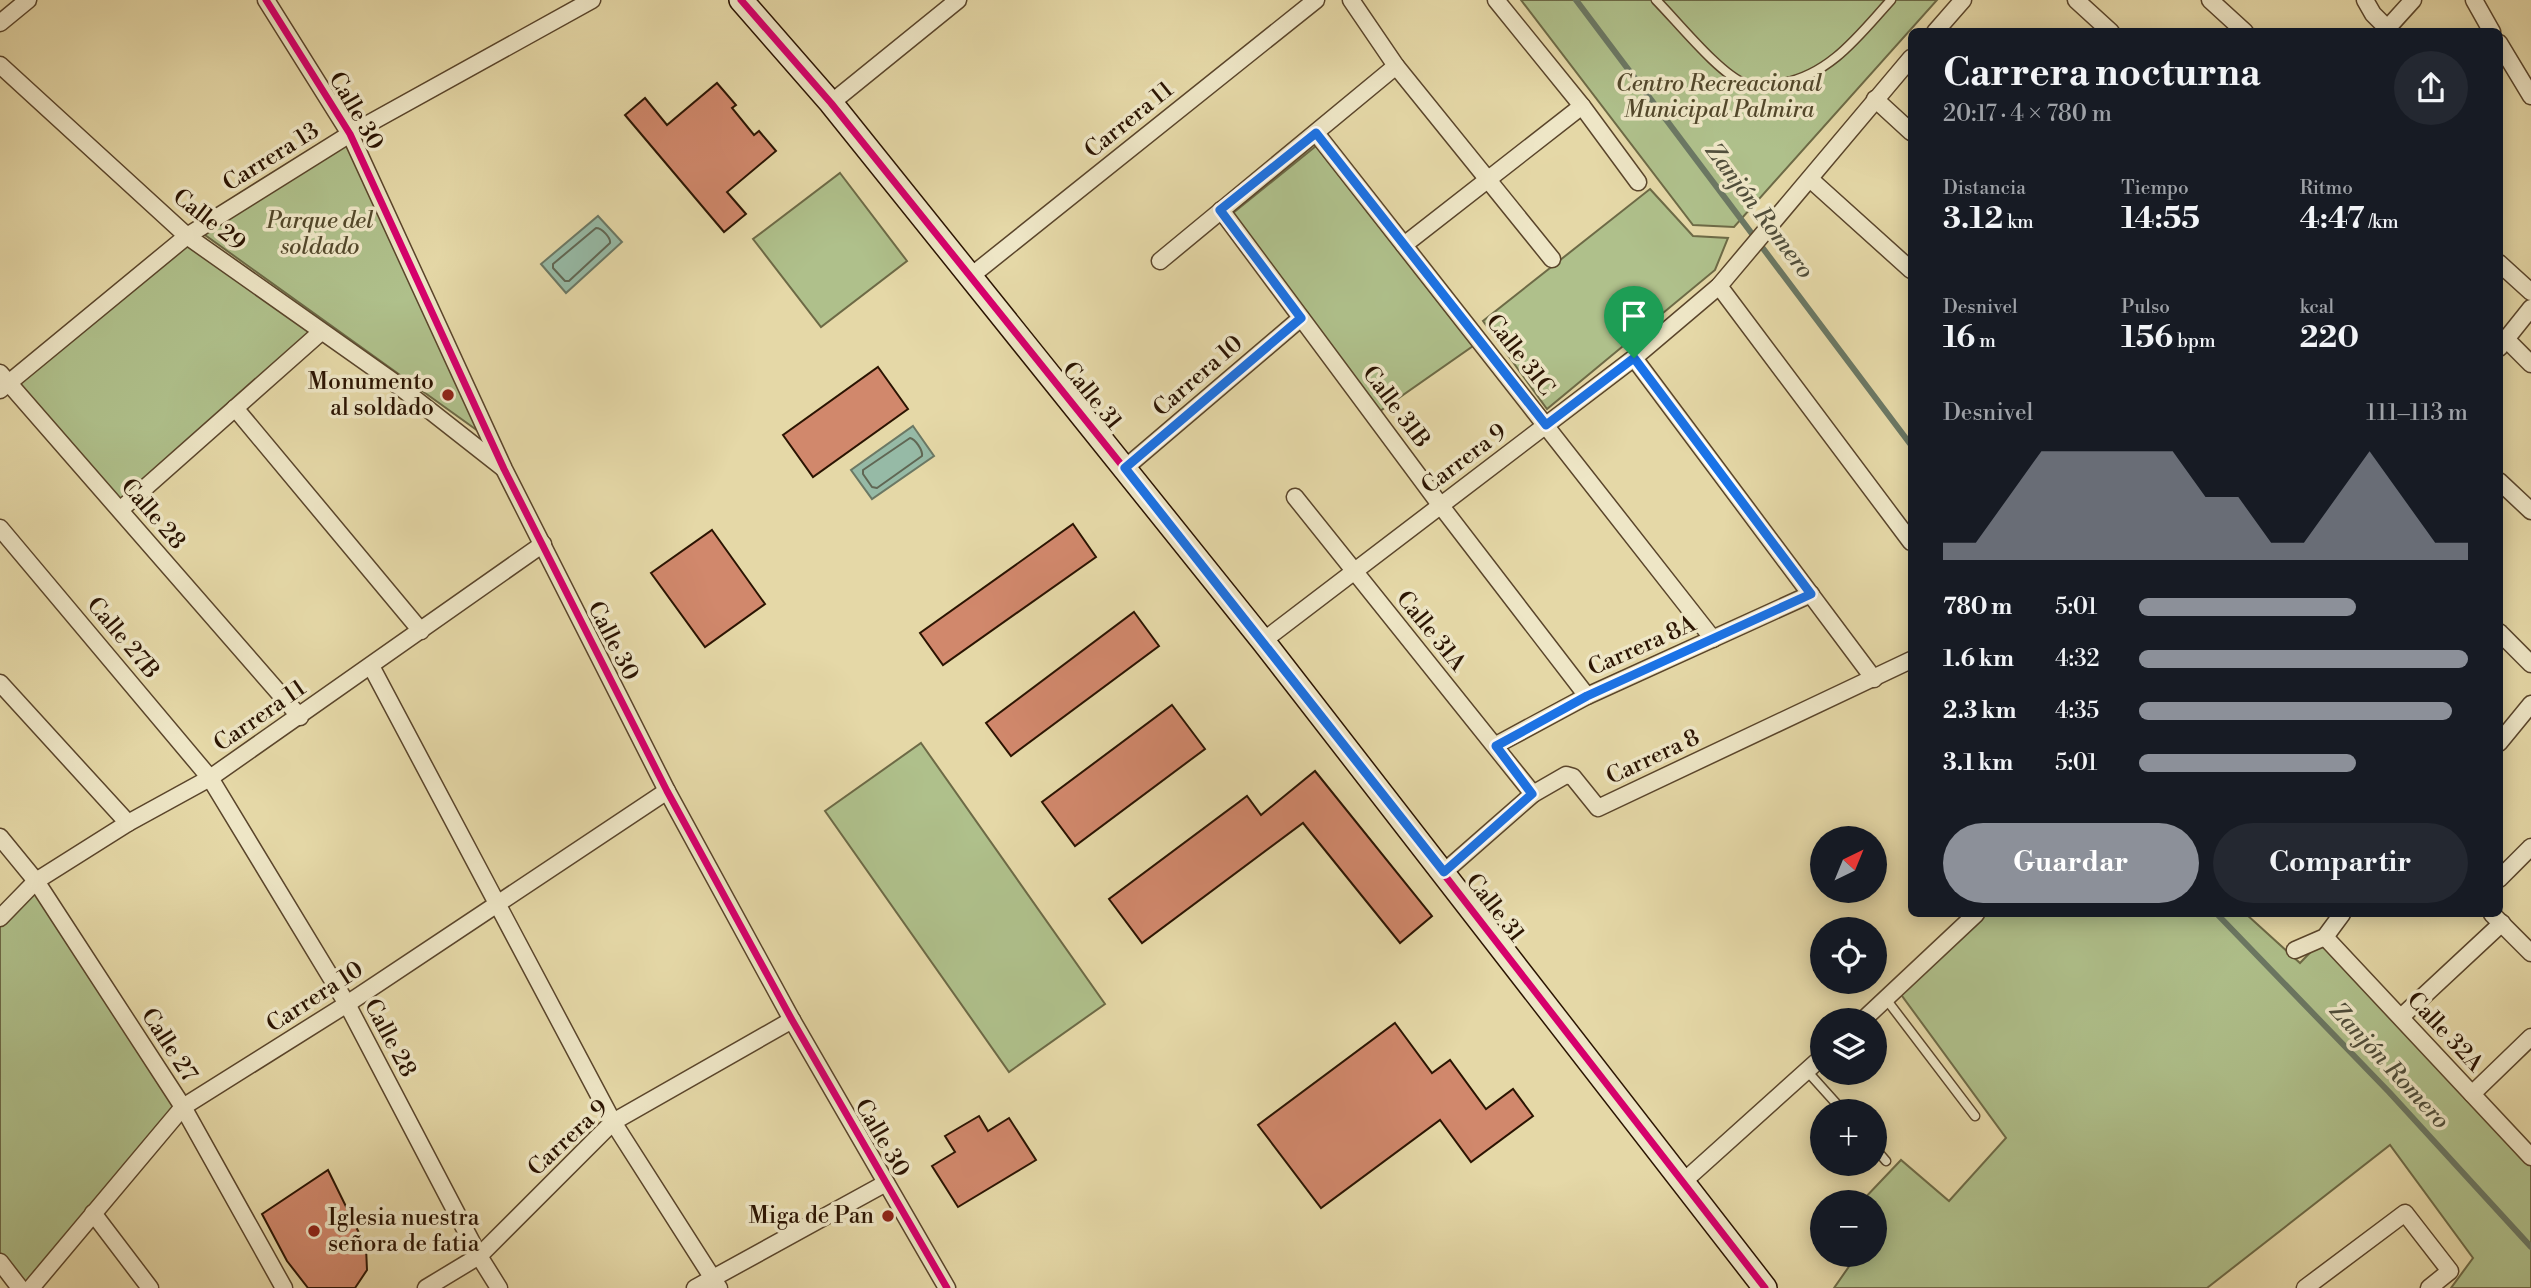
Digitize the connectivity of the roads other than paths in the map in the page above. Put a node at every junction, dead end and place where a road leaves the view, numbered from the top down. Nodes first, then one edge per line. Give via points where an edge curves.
1 (28, 0) edge
2 (266, 0) edge
3 (592, 0) edge
4 (741, 0) edge
5 (958, 0) edge
6 (1316, 0) edge
7 (1351, 0) edge
8 (1496, 0) edge
9 (1656, 0) edge
10 (1891, 0) edge
11 (1963, 0) edge
12 (2076, 0) edge
13 (2210, 0) edge
14 (2359, 0) edge
15 (2413, 0) edge
16 (2474, 0) edge
17 (2369, 7) edge
18 (0, 23) edge
19 (1945, 28) edge
20 (2107, 28) edge
21 (2241, 28) edge
22 (2384, 28) edge
23 (2387, 28) edge
24 (2490, 28) edge
25 (2503, 50) edge
26 (1908, 61) edge
27 (0, 65) edge
28 (1396, 66) junction
29 (2531, 96) edge
30 (1875, 99) junction
31 (831, 103) junction
32 (1582, 106) junction
33 (1908, 129) edge
34 (1316, 133) junction
35 (350, 134) junction
36 (1810, 179) junction
37 (1488, 180) junction
38 (1639, 182) dead end
39 (1220, 210) junction
40 (187, 236) junction
41 (1404, 245) junction
42 (1552, 259) dead end
43 (1160, 261) dead end
44 (1908, 267) edge
45 (2503, 267) edge
46 (971, 276) junction
47 (1720, 286) junction
48 (2531, 292) edge
49 (2531, 308) edge
50 (1301, 318) junction
51 (321, 331) junction
52 (2503, 343) edge
53 (2503, 345) edge
54 (1634, 358) junction
55 (2531, 363) edge
56 (3, 382) edge
57 (235, 408) junction
58 (1546, 425) junction
59 (1125, 468) junction
60 (504, 469) junction
61 (2503, 485) edge
62 (1295, 497) dead end
63 (1441, 506) junction
64 (120, 510) junction
65 (2531, 511) edge
66 (0, 528) edge
67 (1908, 538) edge
68 (542, 544) junction
69 (1354, 572) junction
70 (1811, 594) junction
71 (421, 631) junction
72 (2503, 636) edge
73 (1713, 639) junction
74 (1264, 641) junction
75 (1908, 662) edge
76 (2531, 664) edge
77 (371, 666) junction
78 (1874, 679) junction
79 (0, 683) edge
80 (1587, 696) junction
81 (2531, 705) edge
82 (300, 717) junction
83 (2503, 738) edge
84 (1496, 746) junction
85 (210, 778) junction
86 (667, 791) junction
87 (1532, 794) junction
88 (128, 823) junction
89 (0, 837) edge
90 (2531, 847) edge
91 (1444, 872) junction
92 (2503, 875) edge
93 (36, 881) junction
94 (498, 903) junction
95 (1973, 917) edge
96 (2336, 917) edge
97 (0, 918) edge
98 (2497, 918) edge
99 (2325, 937) junction
100 (2295, 950) dead end
101 (2531, 953) edge
102 (1886, 999) junction
103 (347, 1004) junction
104 (1876, 1008) edge
105 (2400, 1017) junction
106 (792, 1020) junction
107 (2531, 1037) edge
108 (1810, 1068) edge
109 (1807, 1071) junction
110 (2472, 1094) junction
111 (1832, 1099) edge
112 (183, 1107) junction
113 (1975, 1116) dead end
114 (613, 1122) junction
115 (2531, 1157) edge
116 (1683, 1182) junction
117 (886, 1184) junction
118 (93, 1213) junction
119 (479, 1256) junction
120 (0, 1262) edge
121 (716, 1283) edge
122 (20, 1288) edge
123 (31, 1288) edge
124 (150, 1288) edge
125 (284, 1288) edge
126 (426, 1288) edge
127 (499, 1288) edge
128 (695, 1288) edge
129 (947, 1288) edge
130 (1765, 1288) edge
131 (2305, 1288) edge
132 (2428, 1288) edge

1 - 18 street
2 - 35 street, Calle 30
3 - 35 street, Carrera 13
4 - 31 main road, Calle 31
5 - 31 street
6 - 46 street, Carrera 11
7 - 28 street
8 - 32 street
9 - 10 lane via 1725,70 1745,83 1769,86 1821,69 1849,47
11 - 19 street
12 - 20 street
13 - 21 street
14 - 17 street
15 - 23 street
16 - 24 street
17 - 22 street
25 - 29 street
26 - 30 street, Carrera 9
27 - 40 street, Calle 29
28 - 34 street
28 - 37 street
30 - 33 street
30 - 36 street, Carrera 9
31 - 46 main road, Calle 31
32 - 37 street
32 - 38 street
34 - 39 street
34 - 41 street, Calle 31C
35 - 40 street, Carrera 13
35 - 60 street, Calle 30
36 - 44 street
36 - 47 street, Carrera 9
37 - 41 street
37 - 42 street
39 - 43 street
39 - 50 street, Calle 31B
40 - 51 street, Calle 29
40 - 56 street, Carrera 13
41 - 58 street, Calle 31C
45 - 48 street
46 - 59 main road, Calle 31
47 - 54 street, Carrera 9
47 - 67 street
49 - 52 street
50 - 59 street, Carrera 10
50 - 63 street, Calle 31B
51 - 57 street
51 - 60 street, Calle 29
53 - 55 street
54 - 58 street, Carrera 9
54 - 70 street
56 - 64 street, Calle 28
57 - 64 street
57 - 71 street
58 - 63 street, Carrera 9
58 - 73 street, Calle 31C
59 - 74 main road, Calle 31
60 - 68 street, Calle 30
61 - 65 street
62 - 69 street, Calle 31A
63 - 69 street, Carrera 9
63 - 80 street, Calle 31B
64 - 82 street, Calle 28
66 - 85 street, Calle 27B
68 - 71 street, Carrera 11
68 - 86 street, Calle 30
69 - 74 street, Carrera 9
69 - 84 street, Calle 31A
70 - 73 street, Carrera 8A
70 - 78 street
71 - 77 street, Carrera 11
72 - 76 street
73 - 80 street, Carrera 8A
74 - 91 main road, Calle 31
75 - 78 street, Carrera 8
77 - 82 street, Carrera 11
77 - 94 street
78 - 87 street, Carrera 8 via 1598,807 1570,775
79 - 88 street
80 - 84 street, Carrera 8A
81 - 83 street
82 - 85 street, Carrera 11
84 - 87 street, Calle 31A
85 - 88 street, Carrera 11
85 - 103 street, Calle 28
86 - 94 street, Carrera 10
86 - 106 street, Calle 30
87 - 91 street, Carrera 8
88 - 93 street, Carrera 11
89 - 93 street, Calle 27
90 - 92 street
91 - 116 main road, Calle 31
93 - 97 street, Carrera 11
93 - 112 street, Calle 27
94 - 103 street, Carrera 10
94 - 114 street
95 - 102 street
96 - 99 street
98 - 101 street
98 - 105 street
99 - 100 street
99 - 105 street, Calle 32A
102 - 104 street
102 - 113 lane
103 - 112 street, Carrera 10
103 - 119 street, Calle 28
105 - 110 street, Calle 32A
106 - 114 street, Carrera 9
106 - 117 street, Calle 30
107 - 110 street
108 - 109 street
109 - 111 lane
109 - 116 street
110 - 115 street, Calle 32A
112 - 118 street, Carrera 10
112 - 125 street, Calle 27
114 - 119 street, Carrera 9
114 - 121 street
116 - 130 main road, Calle 31
117 - 121 street
117 - 129 street, Calle 30
118 - 123 street, Carrera 10
118 - 124 street
119 - 126 street, Carrera 9
119 - 127 street, Calle 28
120 - 122 street
121 - 128 street
131 - 132 street via 2405,1213 2450,1271

